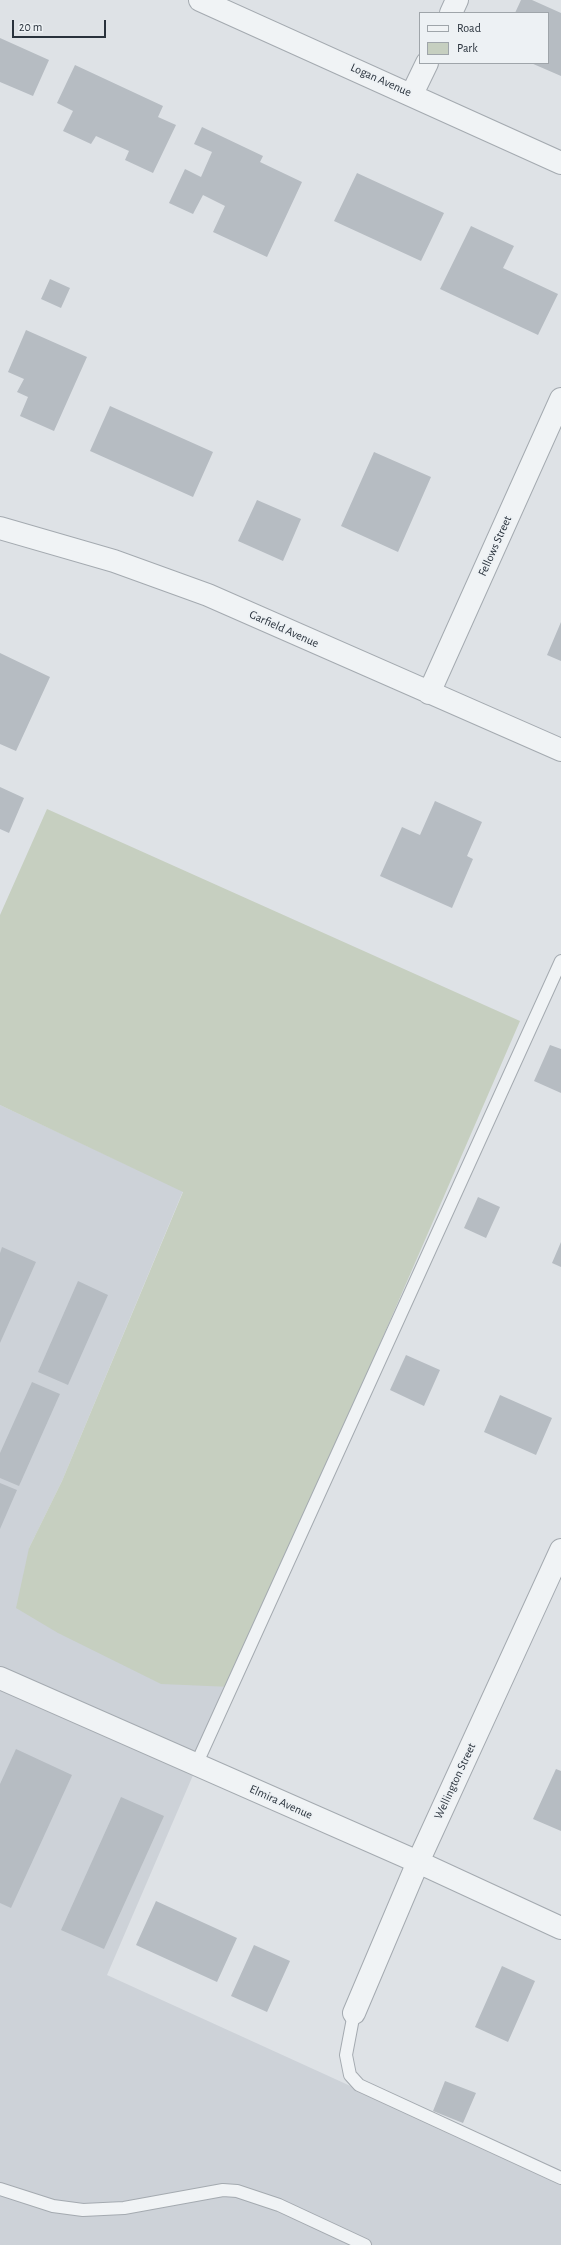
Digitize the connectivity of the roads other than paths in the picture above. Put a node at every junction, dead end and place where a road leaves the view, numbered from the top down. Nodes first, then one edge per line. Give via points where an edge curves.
1 (200, 0) edge
2 (457, 0) edge
3 (451, 12) edge
4 (427, 64) edge
5 (412, 94) junction
6 (561, 163) edge
7 (561, 399) edge
8 (0, 528) edge
9 (430, 693) junction
10 (561, 750) edge
11 (561, 961) edge
12 (561, 1550) edge
13 (0, 1678) edge
14 (196, 1765) junction
15 (418, 1862) junction
16 (561, 1928) edge
17 (354, 2013) joint
18 (561, 2178) edge
19 (0, 2189) edge
20 (365, 2245) edge

1 - 5 street, Logan Avenue
2 - 3 street
4 - 5 street
5 - 6 street, Logan Avenue
7 - 9 street, Fellows Street
8 - 9 street, Garfield Avenue via 114,560 208,595
9 - 10 street, Garfield Avenue
11 - 14 lane
12 - 15 street, Wellington Street
13 - 14 street, Elmira Avenue
14 - 15 street, Elmira Avenue
15 - 16 street, Elmira Avenue
15 - 17 street, Wellington Street
17 - 18 lane via 346,2055 350,2075 359,2085
19 - 20 lane via 53,2206 83,2210 124,2208 223,2190 237,2191 279,2205

